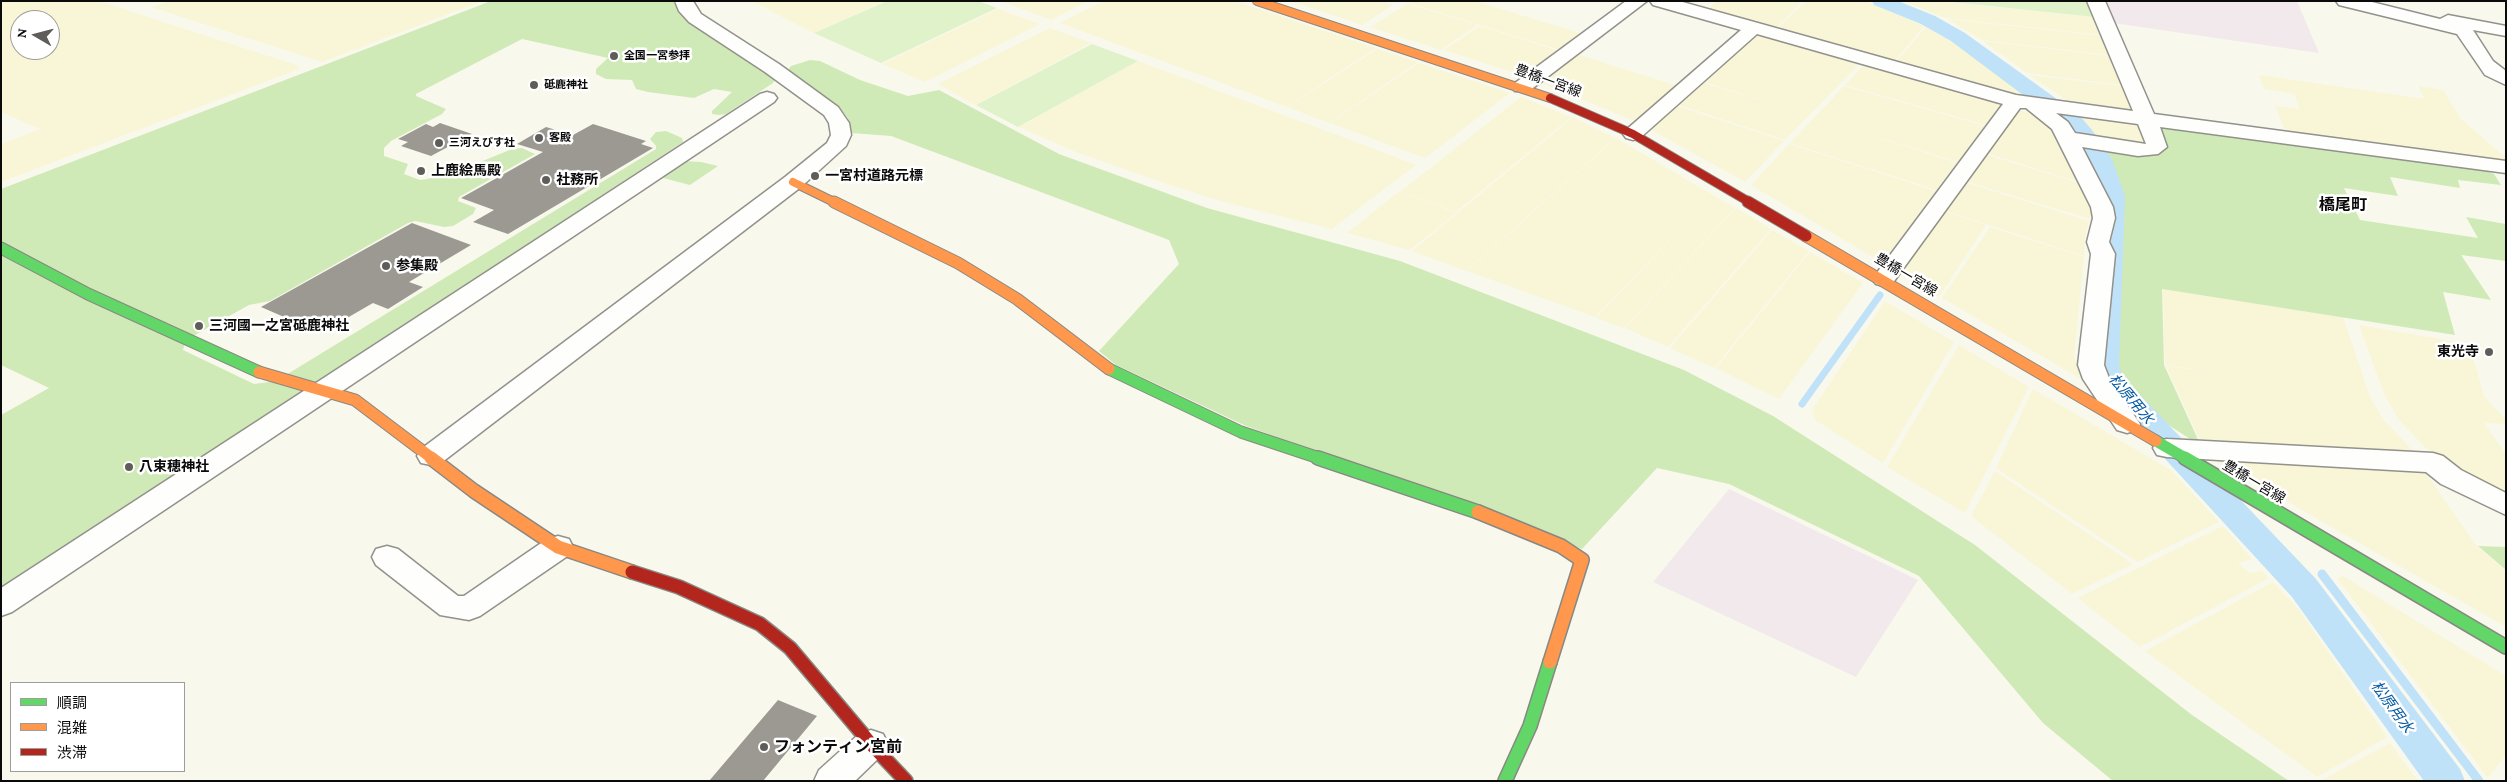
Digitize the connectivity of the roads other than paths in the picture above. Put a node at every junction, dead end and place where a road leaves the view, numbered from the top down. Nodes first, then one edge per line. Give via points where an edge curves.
1 (684, 1) edge
2 (1257, 1) edge
3 (1638, 1) edge
4 (1659, 1) edge
5 (2096, 1) edge
6 (2345, 1) edge
7 (2352, 1) edge
8 (2401, 1) edge
9 (2506, 21) edge
10 (1753, 28) junction
11 (2506, 31) edge
12 (2506, 79) edge
13 (1522, 87) junction
14 (767, 98) dead end
15 (2023, 102) junction
16 (2146, 119) junction
17 (1633, 134) junction
18 (2067, 138) junction
19 (2504, 169) edge
20 (794, 182) junction
21 (1, 248) edge
22 (1884, 280) junction
23 (325, 392) junction
24 (2127, 424) junction
25 (2167, 448) junction
26 (431, 456) junction
27 (2506, 505) edge
28 (558, 547) junction
29 (387, 558) dead end
30 (1, 604) edge
31 (2506, 647) edge
32 (871, 744) junction
33 (831, 781) edge
34 (906, 781) edge
35 (1505, 781) edge

1 - 20 street via 695,18 772,68 830,111 839,123 841,135 836,146
2 - 13 street, 豊橋一宮線
3 - 13 street
4 - 10 street
5 - 16 street
6 - 12 street via 2464,30 2486,64
7 - 11 street
8 - 9 street
10 - 15 street
10 - 17 street
13 - 17 street, 豊橋一宮線
14 - 23 street
15 - 16 street
15 - 18 street via 2061,126
15 - 22 street
16 - 18 street via 2156,140 2157,146 2152,150
16 - 19 street via 2459,159
17 - 22 street, 豊橋一宮線
18 - 24 street via 2102,207 2104,218 2098,242 2103,254 2091,365 2096,379
20 - 26 street
20 - 35 street via 958,263 1017,299 1110,370 1241,432 1464,506 1561,546 1582,560 1530,726
21 - 23 street via 88,294 262,373
22 - 24 street, 豊橋一宮線
23 - 26 street via 355,400
23 - 30 street
24 - 25 street, 豊橋一宮線
25 - 27 street via 2433,463 2451,477
25 - 31 street, 豊橋一宮線
26 - 28 street via 474,491
28 - 29 street via 469,608 451,607
28 - 32 street via 679,587 760,624 790,648
32 - 33 street
32 - 34 street

